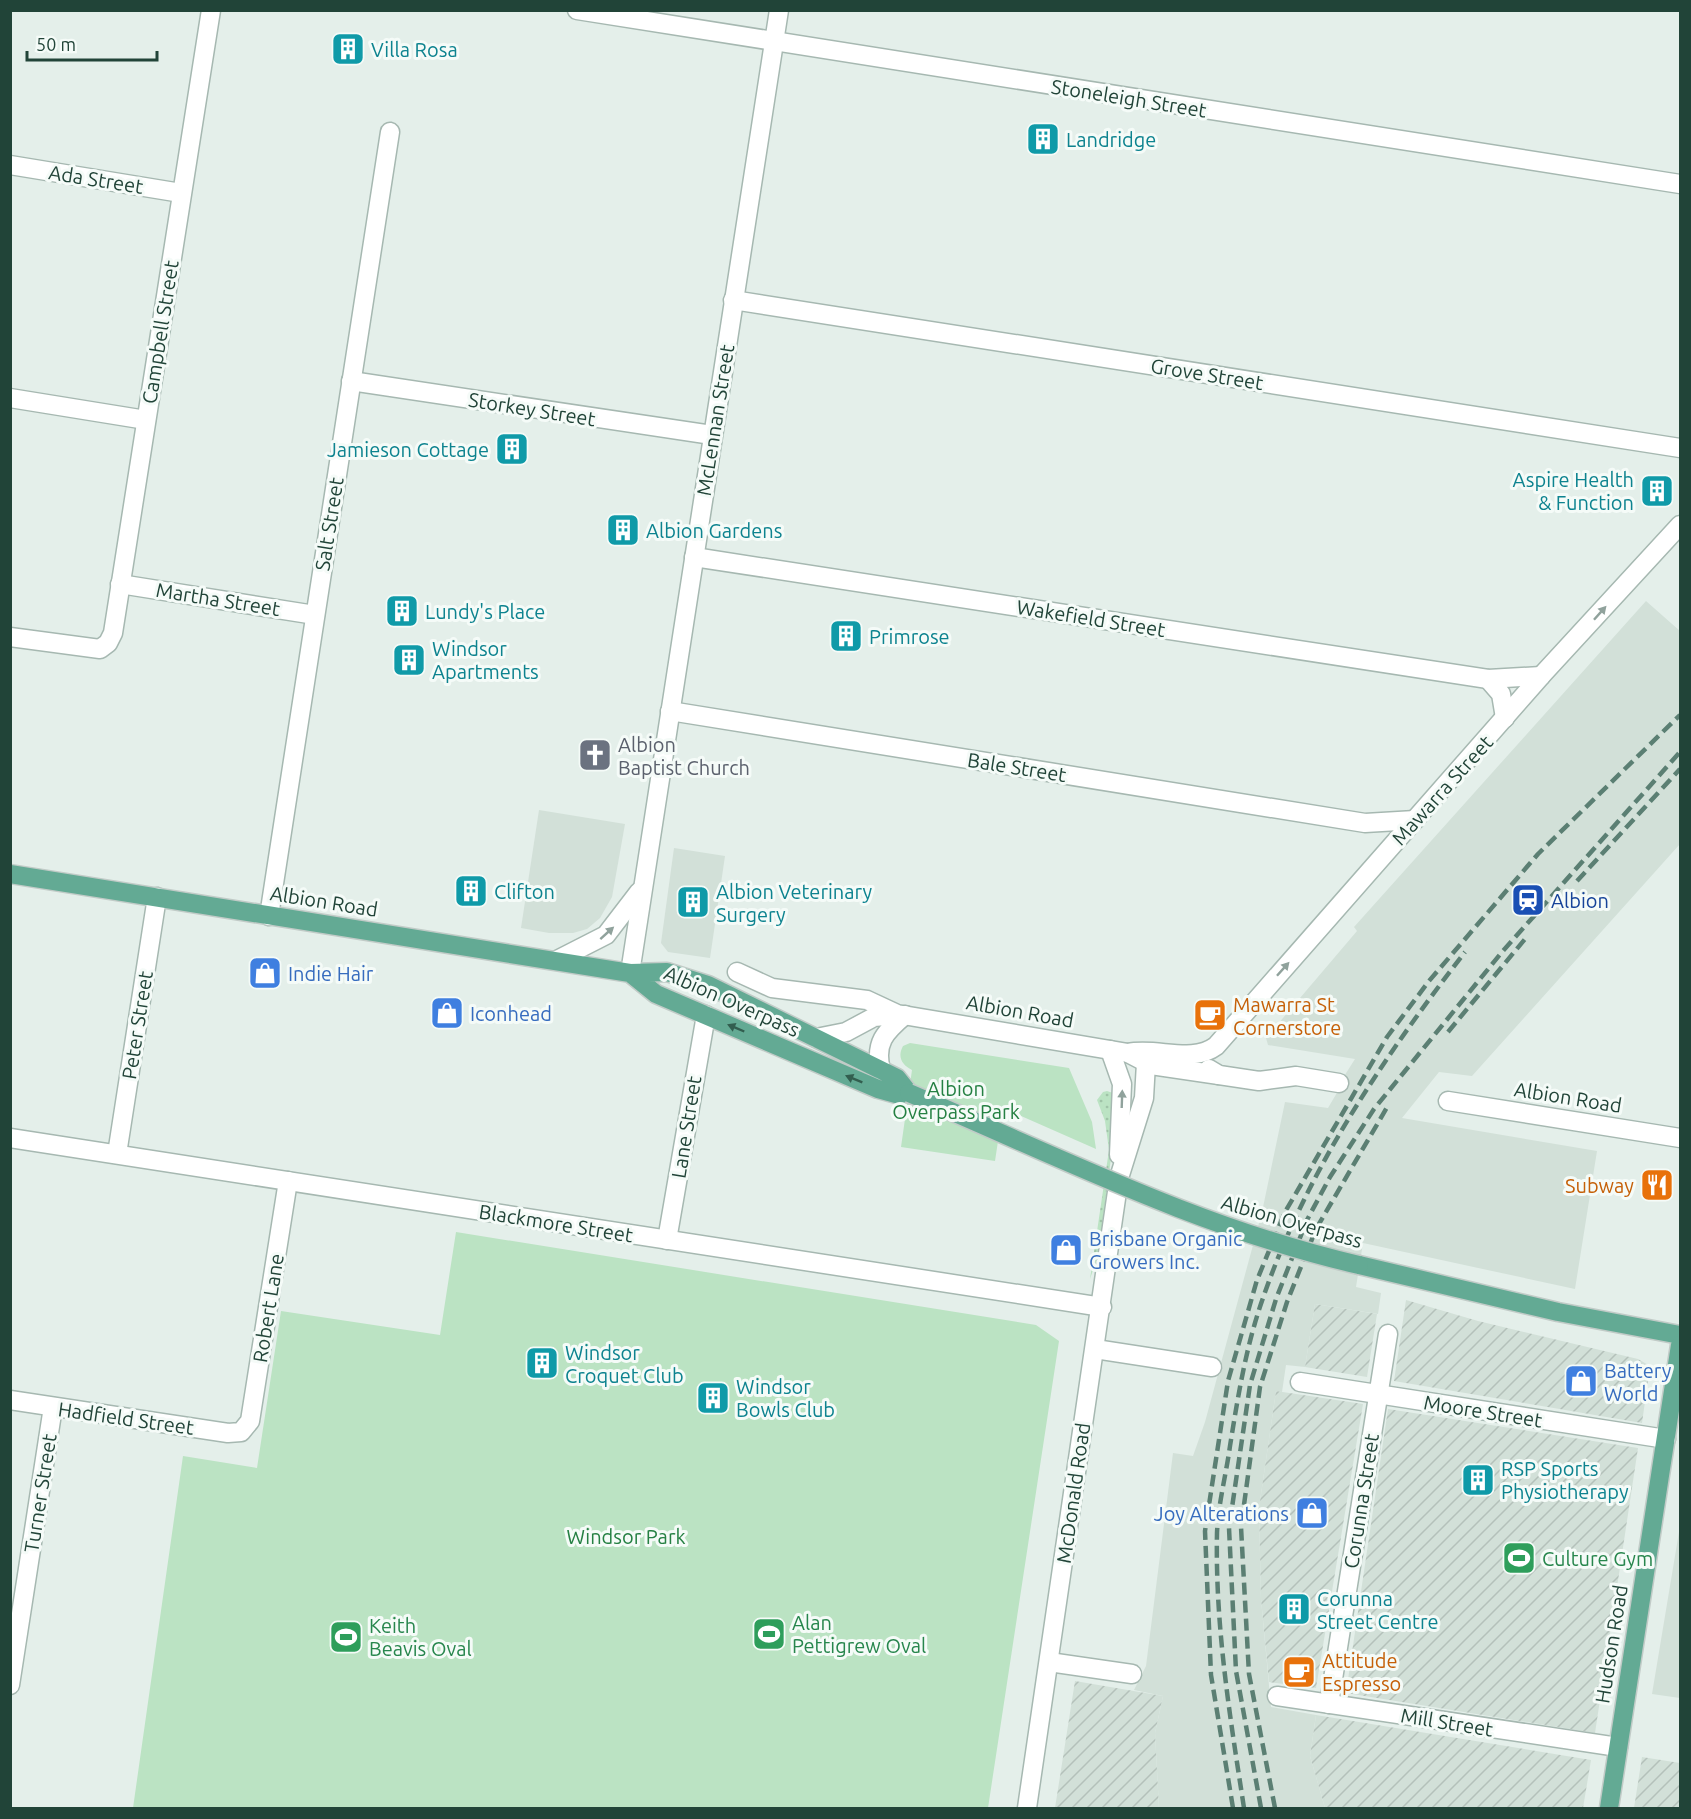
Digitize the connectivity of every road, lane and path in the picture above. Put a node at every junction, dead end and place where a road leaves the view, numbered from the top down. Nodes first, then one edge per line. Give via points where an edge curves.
1 (211, 10) edge
2 (577, 10) edge
3 (779, 10) edge
4 (774, 42) junction
5 (390, 132) dead end
6 (10, 165) edge
7 (1680, 184) edge
8 (181, 193) junction
9 (733, 300) junction
10 (351, 381) junction
11 (10, 398) edge
12 (146, 420) junction
13 (712, 435) junction
14 (1680, 448) edge
15 (1680, 525) edge
16 (694, 557) junction
17 (120, 584) junction
18 (315, 615) junction
19 (10, 637) edge
20 (1541, 676) junction
21 (1488, 679) junction
22 (670, 711) junction
23 (1505, 718) junction
24 (1415, 820) junction
25 (1365, 823) junction
26 (1390, 848) junction
27 (10, 874) edge
28 (642, 887) junction
29 (157, 897) junction
30 (269, 916) junction
31 (557, 960) junction
32 (737, 972) dead end
33 (630, 973) junction
34 (705, 1015) junction
35 (905, 1015) junction
36 (816, 1038) junction
37 (1119, 1051) junction
38 (1203, 1053) junction
39 (1146, 1063) junction
40 (880, 1070) junction
41 (1219, 1075) junction
42 (1339, 1083) dead end
43 (909, 1093) junction
44 (1448, 1101) dead end
45 (10, 1138) edge
46 (1680, 1138) edge
47 (117, 1154) junction
48 (1119, 1178) junction
49 (288, 1181) junction
50 (667, 1240) junction
51 (1102, 1307) junction
52 (1388, 1334) dead end
53 (1680, 1335) edge
54 (1680, 1345) edge
55 (1095, 1349) junction
56 (1212, 1367) dead end
57 (1300, 1382) dead end
58 (1378, 1394) junction
59 (10, 1400) edge
60 (53, 1407) junction
61 (241, 1432) joint
62 (1666, 1439) junction
63 (1049, 1662) junction
64 (1132, 1674) dead end
65 (10, 1685) edge
66 (1277, 1696) dead end
67 (1329, 1704) junction
68 (1618, 1747) junction
69 (1027, 1809) edge
70 (1609, 1809) edge

1 - 8 street, Campbell Street
2 - 4 street, Stoneleigh Street
3 - 4 street, McLennan Street
4 - 7 street, Stoneleigh Street
4 - 9 street, McLennan Street
5 - 10 street, Salt Street
6 - 8 street, Ada Street
8 - 12 street, Campbell Street
9 - 13 street, McLennan Street
9 - 14 street, Grove Street
10 - 13 street, Storkey Street
10 - 18 street, Salt Street
11 - 12 street
12 - 17 street, Campbell Street
13 - 16 street, McLennan Street
20 -> 15 street, Mawarra Street
16 - 21 street, Wakefield Street
16 - 22 street, McLennan Street
17 - 18 street, Martha Street
17 - 19 street, Campbell Street via 113,633 100,649
18 - 30 street, Salt Street
20 - 21 street, Wakefield Street
20 - 23 street, Mawarra Street
21 - 23 street via 1501,694
22 - 25 street, Bale Street
22 - 28 street, McLennan Street
23 - 24 street, Mawarra Street
24 - 25 street, Bale Street
24 - 26 street, Mawarra Street
25 - 26 street
38 -> 26 street, Mawarra Street via 1219,1043
27 - 29 main road, Albion Road
31 -> 28 street via 606,935
28 - 33 street, McLennan Street
29 - 30 main road, Albion Road
29 - 47 street, Peter Street
30 - 31 main road, Albion Road
31 - 33 main road, Albion Road
32 - 35 street, Albion Road via 772,987 867,1000
33 - 34 main road, Albion Overpass via 656,994
33 - 36 main road, Albion Overpass via 659,971 697,981
43 -> 34 main road, Albion Overpass via 879,1089
34 - 50 street, Lane Street
35 - 36 street, Albion Road via 874,1017 846,1032
35 - 37 street, Albion Road
35 - 40 street via 880,1039
36 - 40 main road, Albion Overpass
37 - 38 street, Albion Road
37 - 39 street, Albion Road
48 -> 37 street, McDonald Road
38 - 41 street via 1209,1068
39 - 41 street, Albion Road
39 - 48 street, McDonald Road via 1143,1104
40 - 43 main road, Albion Overpass via 897,1078
41 - 42 street, Albion Road via 1259,1081 1296,1076
43 - 53 main road, Albion Overpass, bridge via 1199,1217 1292,1248 1535,1307
44 - 46 street, Albion Road
45 - 47 street, Blackmore Street
47 - 49 street, Blackmore Street
48 - 51 street, McDonald Road
49 - 50 street, Blackmore Street
49 - 61 street, Robert Lane via 250,1421
50 - 51 street, Blackmore Street
51 - 55 street, McDonald Road
52 - 58 street, Corunna Street
54 - 62 main road, Hudson Road
55 - 56 street
55 - 63 street, McDonald Road
57 - 58 street, Moore Street
58 - 62 street, Moore Street
58 - 67 street, Corunna Street
59 - 60 street, Hadfield Street
60 - 61 street, Hadfield Street
60 - 65 street, Turner Street
62 - 68 main road, Hudson Road
63 - 64 street
63 - 69 street, McDonald Road
66 - 67 street, Mill Street
67 - 68 street, Mill Street
68 - 70 main road, Hudson Road

